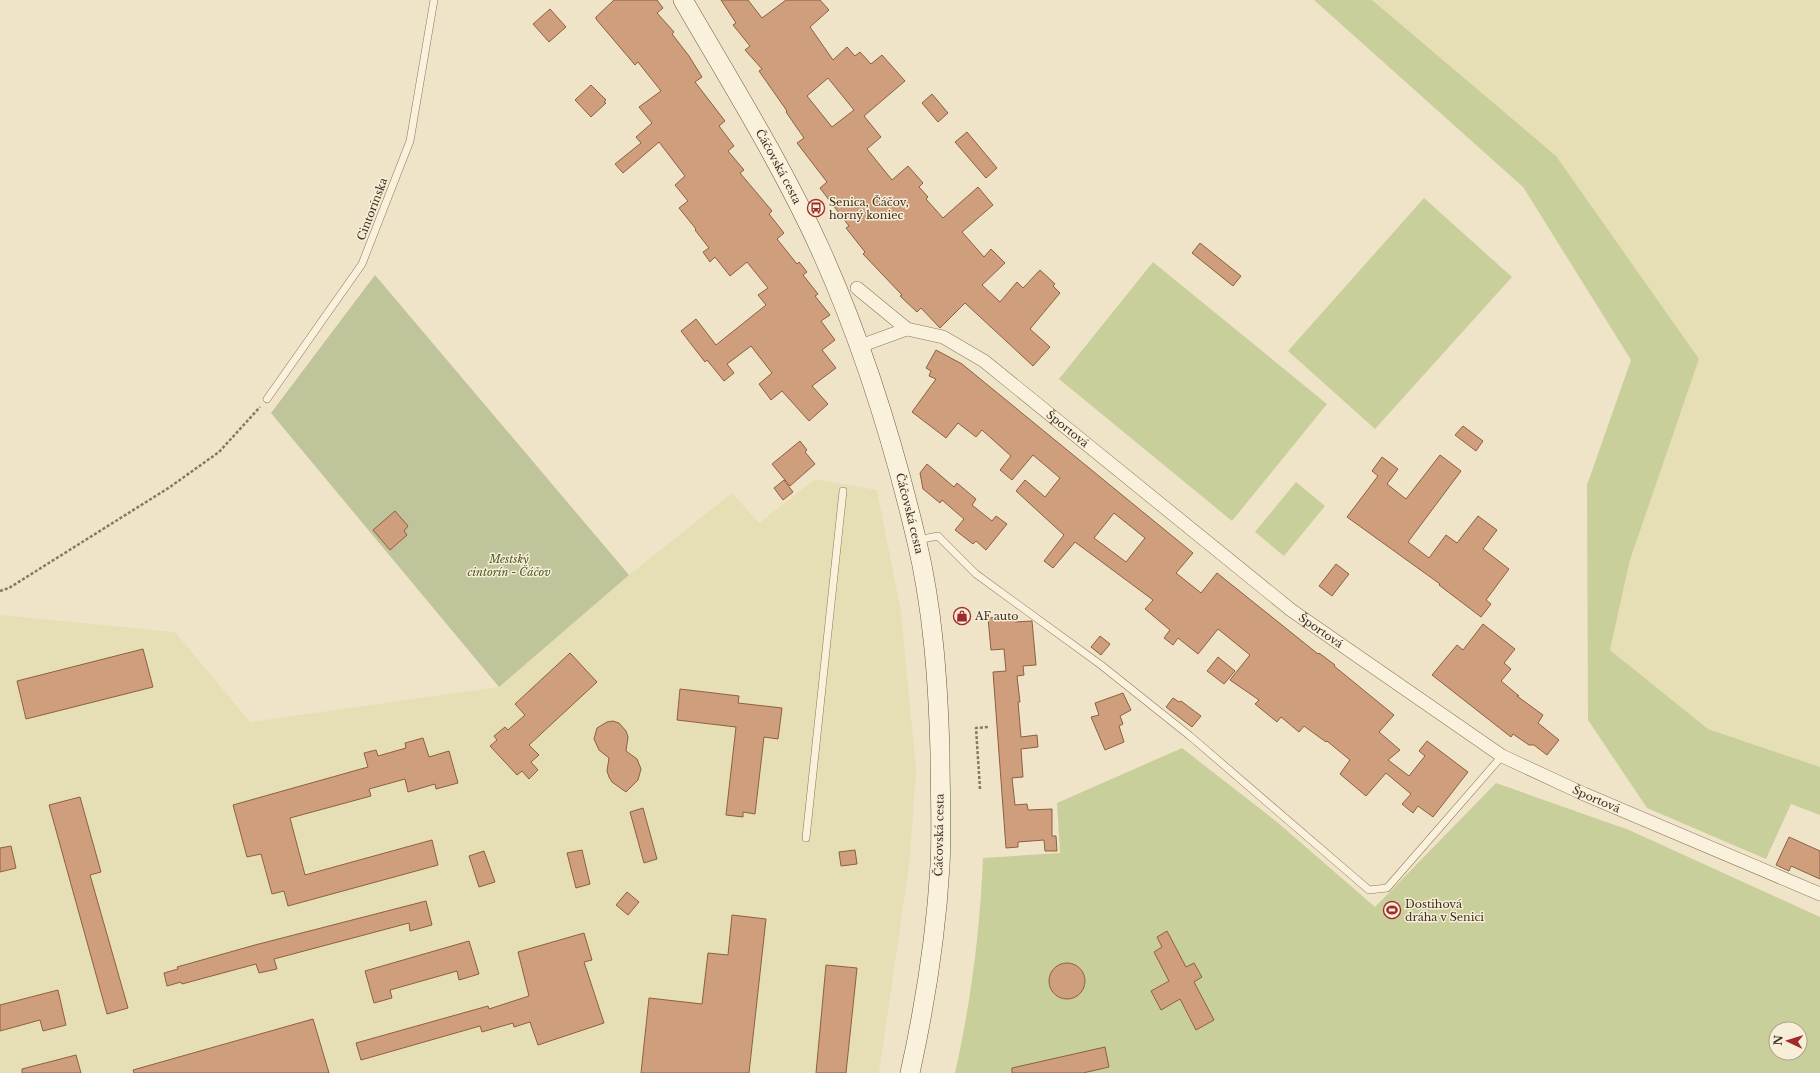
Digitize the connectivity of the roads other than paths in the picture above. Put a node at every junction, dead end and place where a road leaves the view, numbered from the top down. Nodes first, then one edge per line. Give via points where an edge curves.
1 (434, 0) edge
2 (683, 0) edge
3 (857, 288) dead end
4 (907, 329) junction
5 (860, 346) junction
6 (267, 399) road end
7 (842, 491) dead end
8 (917, 540) junction
9 (1502, 756) junction
10 (806, 838) dead end
11 (1820, 894) edge
12 (910, 1073) edge

1 - 6 lane, Cintorínska via 410,140 362,264
2 - 5 main road, Čáčovská cesta via 795,199 822,253
3 - 4 street
4 - 5 street
4 - 9 street, Športová via 943,337 984,361 1291,610
5 - 8 main road, Čáčovská cesta
7 - 10 lane
8 - 9 lane via 938,536 976,574 1101,665 1190,736 1369,890 1387,888
8 - 12 main road, Čáčovská cesta via 938,694 941,837 935,927 923,1009
9 - 11 street, Športová via 1584,794

